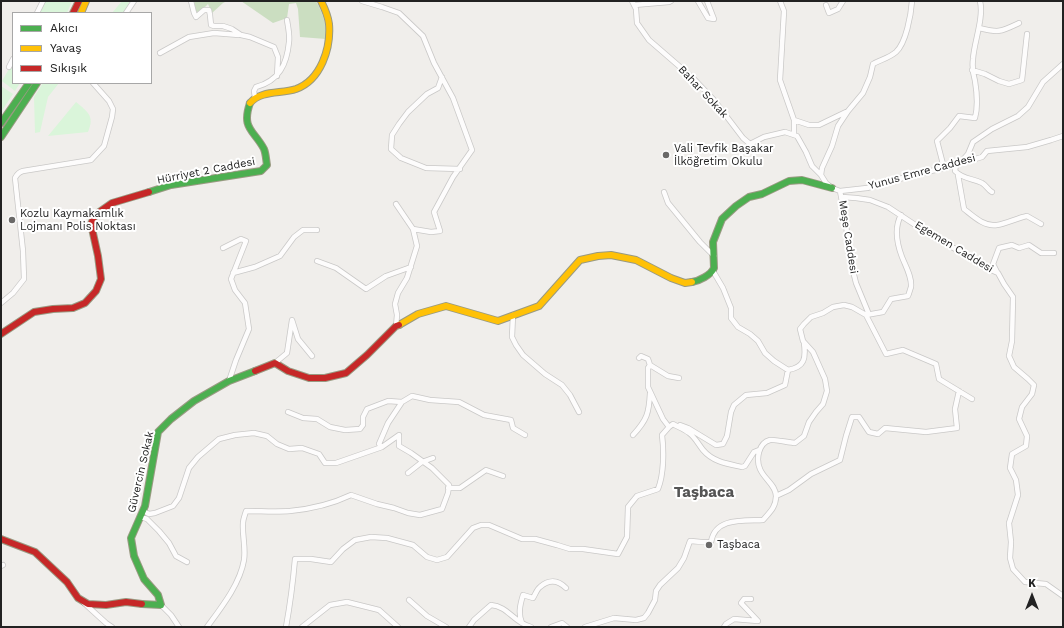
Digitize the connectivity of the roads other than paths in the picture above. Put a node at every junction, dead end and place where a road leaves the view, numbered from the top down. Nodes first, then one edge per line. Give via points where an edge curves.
1 (43, 1) edge
2 (79, 1) edge
3 (86, 1) edge
4 (134, 1) edge
5 (191, 1) edge
6 (321, 1) edge
7 (362, 1) edge
8 (671, 1) edge
9 (698, 1) edge
10 (707, 1) edge
11 (780, 1) edge
12 (843, 1) edge
13 (912, 1) edge
14 (980, 1) edge
15 (633, 3) edge
16 (826, 5) dead end
17 (38, 12) edge
18 (74, 12) edge
19 (81, 12) edge
20 (127, 12) edge
21 (287, 20) dead end
22 (1019, 23) dead end
23 (979, 28) junction
24 (1027, 34) dead end
25 (241, 35) junction
26 (160, 53) dead end
27 (12, 61) edge
28 (1063, 64) edge
29 (9, 66) dead end
30 (972, 70) junction
31 (277, 76) junction
32 (442, 77) junction
33 (28, 84) edge
34 (36, 84) edge
35 (94, 84) edge
36 (255, 98) junction
37 (848, 111) junction
38 (794, 120) junction
39 (1, 124) edge
40 (794, 135) junction
41 (1063, 136) edge
42 (1, 137) edge
43 (958, 164) junction
44 (944, 168) junction
45 (460, 169) junction
46 (821, 175) junction
47 (958, 175) junction
48 (832, 188) junction
49 (840, 191) junction
50 (664, 192) dead end
51 (992, 192) dead end
52 (842, 197) junction
53 (396, 204) dead end
54 (902, 215) junction
55 (1041, 224) dead end
56 (413, 229) junction
57 (317, 230) dead end
58 (223, 248) dead end
59 (1054, 253) dead end
60 (714, 256) junction
61 (317, 261) dead end
62 (411, 266) junction
63 (713, 271) junction
64 (233, 273) junction
65 (998, 273) junction
66 (1, 303) edge
67 (513, 315) junction
68 (866, 315) junction
69 (396, 326) junction
70 (1, 334) edge
71 (803, 341) junction
72 (312, 356) dead end
73 (639, 358) dead end
74 (275, 363) junction
75 (650, 365) junction
76 (788, 370) junction
77 (679, 378) dead end
78 (229, 381) junction
79 (650, 391) junction
80 (959, 391) junction
81 (972, 399) dead end
82 (402, 402) junction
83 (288, 412) dead end
84 (579, 412) dead end
85 (671, 425) junction
86 (525, 435) dead end
87 (633, 435) dead end
88 (382, 447) junction
89 (759, 450) junction
90 (433, 458) dead end
91 (422, 462) junction
92 (408, 474) dead end
93 (503, 476) dead end
94 (448, 488) junction
95 (776, 496) junction
96 (142, 514) junction
97 (1, 539) edge
98 (187, 562) dead end
99 (566, 588) dead end
100 (1063, 596) edge
101 (751, 599) dead end
102 (82, 600) junction
103 (409, 600) dead end
104 (161, 605) junction
105 (522, 623) junction
106 (208, 625) edge
107 (112, 627) edge
108 (179, 627) edge
109 (215, 627) edge
110 (286, 627) edge
111 (302, 627) edge
112 (398, 627) edge
113 (446, 627) edge
114 (469, 627) edge
115 (531, 627) edge
116 (551, 627) edge
117 (567, 627) edge
118 (585, 627) edge
119 (724, 627) edge

1 - 17 street
2 - 18 main road
3 - 19 main road
4 - 20 street
5 - 25 street via 196,17 204,10 209,10 211,25 232,29
6 - 36 main road via 328,19 329,41 324,60 315,74 294,90
7 - 32 street via 399,13 423,36
8 - 15 street
9 - 10 street via 708,18 714,19
11 - 38 street via 784,11 780,80
12 - 16 street via 838,9 829,13
13 - 37 street via 905,38 891,56 873,64 863,93
14 - 23 street
15 - 40 street, Bahar Sokak via 637,23 649,40 714,100 750,144 784,132
21 - 31 street via 289,42 285,62
22 - 23 street via 1002,31 993,32
23 - 30 street
24 - 30 street via 1022,80 1009,84
25 - 26 street via 214,33 189,37
25 - 31 street via 274,47 278,57
27 - 29 street
28 - 43 street via 1043,82 1028,107 1018,116 973,142 968,154
30 - 44 street via 977,110 975,118 959,116 936,141
31 - 36 street via 256,87
32 - 45 street via 453,98 472,150
32 - 45 street via 438,88 427,94 399,124 392,135 391,149 401,158 426,168
33 - 39 main road
34 - 42 main road
35 - 66 street via 113,109 104,146 91,160 23,171 16,175 24,279
36 - 70 main road, Hürriyet 2 Caddesi via 250,104 247,122 264,150 267,165 261,171 171,185 112,203 95,215 91,224 101,280 96,291 85,302 73,308 34,312
37 - 38 street via 819,125
37 - 46 street via 838,126
38 - 40 street
40 - 46 street via 797,136 812,166
41 - 43 street, Yunus Emre Caddesi via 1027,147 987,151 982,157
43 - 44 street, Yunus Emre Caddesi
43 - 47 street via 955,171
44 - 49 street, Yunus Emre Caddesi via 867,188
45 - 56 street via 434,212 440,232
46 - 48 street, Yunus Emre Caddesi
47 - 51 street via 984,184
47 - 55 street via 964,208 976,219 996,226 1027,216
48 - 49 street, Yunus Emre Caddesi
48 - 60 main road via 802,180 789,181 749,198 722,219 713,242
49 - 52 street, Meşe Caddesi
50 - 60 street via 668,203
52 - 54 street, Egemen Caddesi via 870,200 888,206
52 - 68 street, Meşe Caddesi via 849,255 856,283 868,312
53 - 56 street
54 - 65 street, Egemen Caddesi via 935,238
54 - 68 street via 898,221 897,232 902,257 909,271 911,287 908,296 891,299 883,312
56 - 62 street via 417,246
57 - 64 street via 303,230 294,237 280,256
58 - 64 street via 241,239 246,241
59 - 65 street via 1040,253 1029,245 1020,248 1012,245 999,248 993,264
60 - 63 main road
61 - 62 street via 336,268 366,289 386,276
62 - 69 street via 395,304
63 - 67 main road via 697,281 685,282 671,278 636,260 611,255 598,256 580,260 539,306
63 - 76 street via 731,308 731,318 738,327 758,341 765,353
64 - 78 street via 231,279 245,302 249,329
65 - 100 street, Egemen Caddesi via 1014,297 1010,356 1014,367 1034,385 1032,394 1022,407 1019,419 1027,436 1026,446 1012,454 1010,468 1016,480 1018,496 1009,522 1010,558 1013,569 1025,582 1046,584
67 - 69 main road via 498,321 446,306 418,314
67 - 84 street via 512,337 516,345 523,355 562,385
68 - 71 street via 844,305 833,307 804,324 800,329
68 - 80 street, Meşe Caddesi via 886,354 903,350 936,364 940,379
69 - 74 main road via 346,373 325,378 309,378 288,371
71 - 76 street via 804,361 796,368
71 - 89 street via 813,352 824,379 827,391 823,404 809,422 804,436 795,444 771,440
72 - 74 street via 298,338 292,320 287,353
73 - 75 street via 641,356 648,359
74 - 78 main road, Güvercin Sokak
75 - 77 street via 668,376
75 - 79 street
76 - 85 street via 785,385 767,393 746,395 734,405 728,436 723,444 716,445 688,428
78 - 96 main road, Güvercin Sokak via 194,401 158,432
79 - 85 street via 663,419
79 - 87 street via 649,408 643,424
80 - 81 street
80 - 95 street via 955,409 957,428 926,432 885,428 878,434 869,432 859,417 852,417 840,460 811,474
82 - 83 street via 388,401 367,409 363,417 364,425 360,429 330,427 317,419 302,418
82 - 86 street via 412,396 459,402 484,415 511,420 513,428
82 - 88 street via 388,423 379,444
85 - 89 street via 689,433 709,456 725,464 745,466 754,452
85 - 110 street via 662,435 664,449 658,489 637,496 628,507 627,537 618,554 570,549 535,539 522,539 489,525 473,528 447,557 437,560 427,557 413,545 387,538 355,540 331,562 295,559
88 - 91 street via 399,435 399,446
88 - 96 street via 336,464 325,463 319,454 302,448 289,449 267,436 254,433 219,439 189,468 179,498 173,506 155,513
89 - 95 street via 760,470 775,489
90 - 91 street
91 - 92 street
91 - 94 street via 448,484
93 - 94 street via 486,470 460,488
94 - 106 street via 442,509 420,515 351,495 336,502 290,511 246,511 243,522 244,560 238,579
95 - 118 street via 774,507 763,520 727,522 718,528 711,542 690,541 684,558 656,591 644,618 614,618
96 - 98 street via 159,531 176,556
96 - 104 main road, Güvercin Sokak via 131,538 134,556 144,579 158,595
97 - 102 main road via 35,552
99 - 105 street via 560,582 550,581 539,587 533,598 523,595 520,608
101 - 119 street via 744,599 741,604 758,621 734,619
102 - 104 main road via 88,604 126,602
102 - 107 street
103 - 113 street via 427,616
104 - 108 street
105 - 114 street via 506,611 491,605
105 - 115 street
106 - 109 street
111 - 112 street via 330,605 347,602 379,610
116 - 117 street via 562,623

